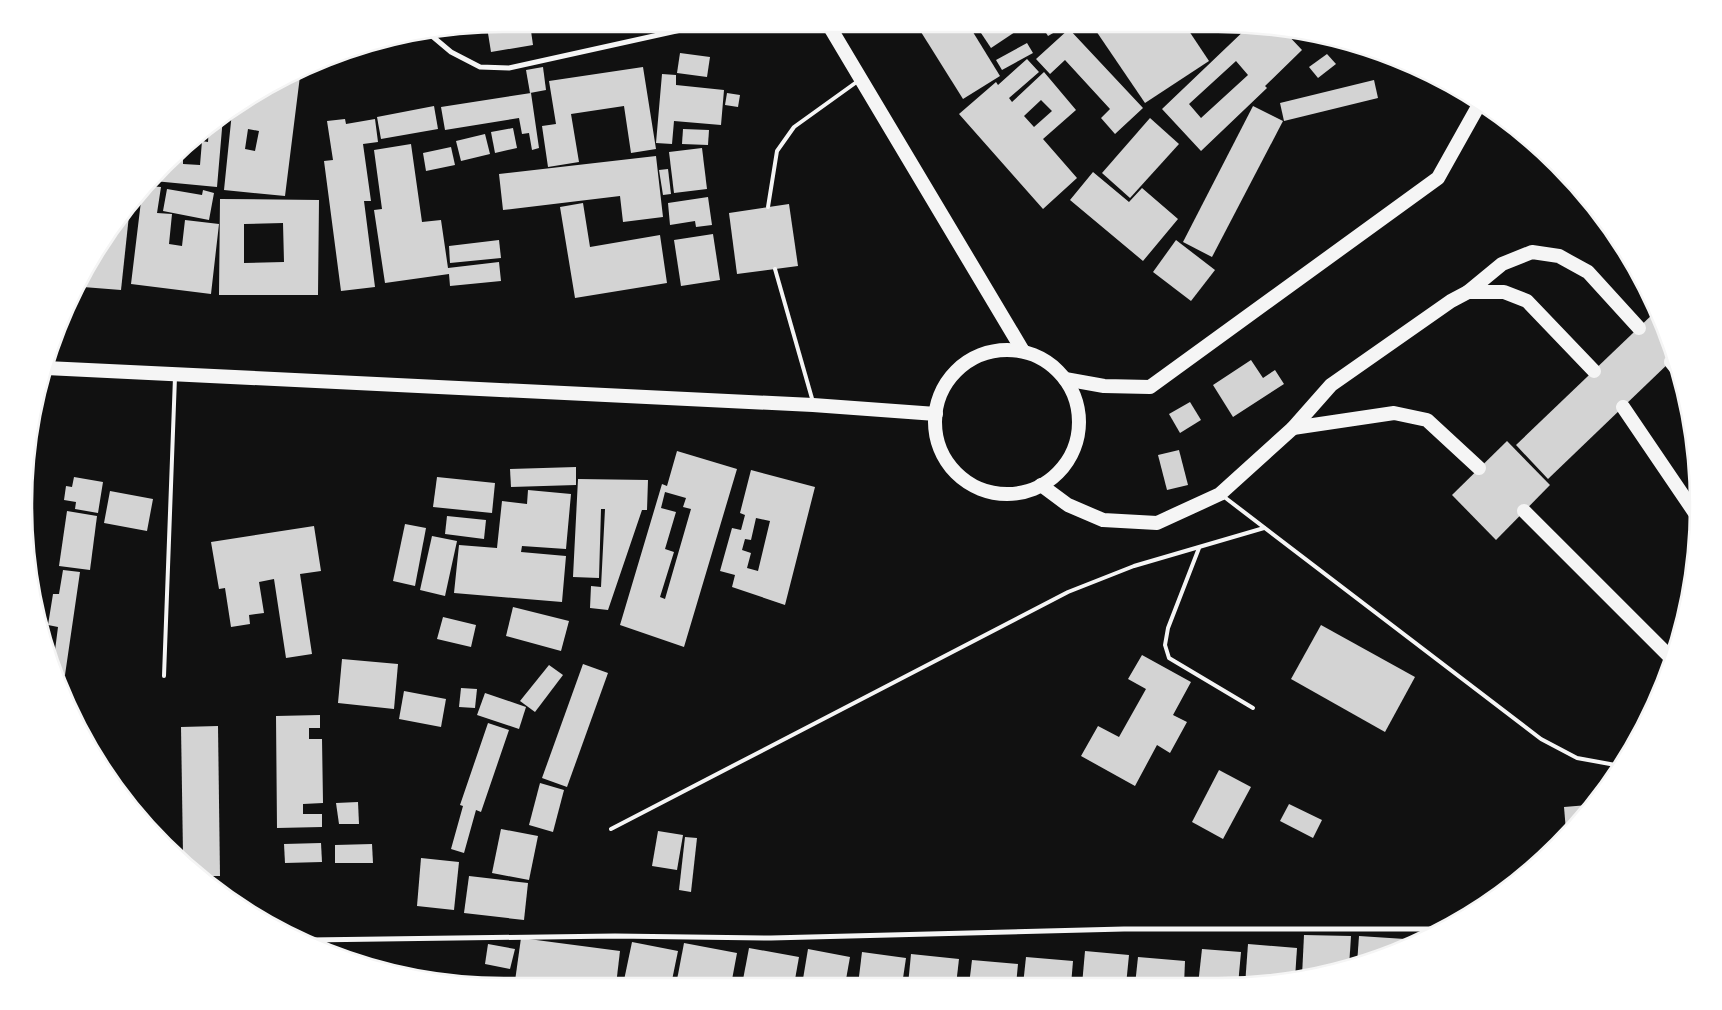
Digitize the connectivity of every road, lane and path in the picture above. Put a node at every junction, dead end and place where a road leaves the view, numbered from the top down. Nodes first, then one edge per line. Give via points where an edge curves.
1 (672, 32) edge
2 (833, 32) edge
3 (435, 38) edge
4 (860, 79) junction
5 (1476, 110) edge
6 (768, 207) dead end
7 (775, 269) dead end
8 (1468, 292) junction
9 (1639, 328) dead end
10 (1023, 351) junction
11 (53, 368) edge
12 (1594, 371) dead end
13 (175, 375) junction
14 (1065, 379) junction
15 (813, 404) junction
16 (1623, 407) dead end
17 (936, 414) junction
18 (1293, 428) junction
19 (1480, 468) dead end
20 (1042, 485) junction
21 (1220, 494) junction
22 (1690, 506) edge
23 (1524, 511) dead end
24 (1264, 528) junction
25 (1198, 548) junction
26 (1665, 652) edge
27 (164, 676) dead end
28 (1253, 708) dead end
29 (1612, 765) edge
30 (611, 829) dead end
31 (1426, 929) edge
32 (319, 940) edge

1 - 3 street via 509,68 480,67 451,52
2 - 4 highway
4 - 6 lane via 794,127 777,151
4 - 10 highway
5 - 14 highway via 1438,178 1150,388 1104,386
7 - 15 lane
8 - 9 highway via 1502,264 1532,252 1559,256 1588,272
8 - 12 highway via 1504,292 1526,301
8 - 18 highway via 1331,385
10 - 14 highway via 1039,357
10 - 17 highway via 1006,349 972,358 947,382
11 - 13 highway
13 - 15 highway
13 - 27 lane
14 - 20 highway via 1074,394 1078,411 1075,446 1067,461
15 - 17 highway
16 - 22 highway
17 - 20 highway via 940,449 961,477 975,486 1009,494
18 - 19 highway via 1394,414 1427,420
18 - 21 highway
20 - 21 highway via 1068,505 1103,520 1157,523
21 - 24 lane
23 - 26 highway
24 - 25 lane
24 - 29 lane via 1541,739 1577,758
25 - 28 lane via 1168,628 1165,644 1169,658
25 - 30 lane via 1134,566 1068,592
31 - 32 street via 1124,929 771,938 615,936

